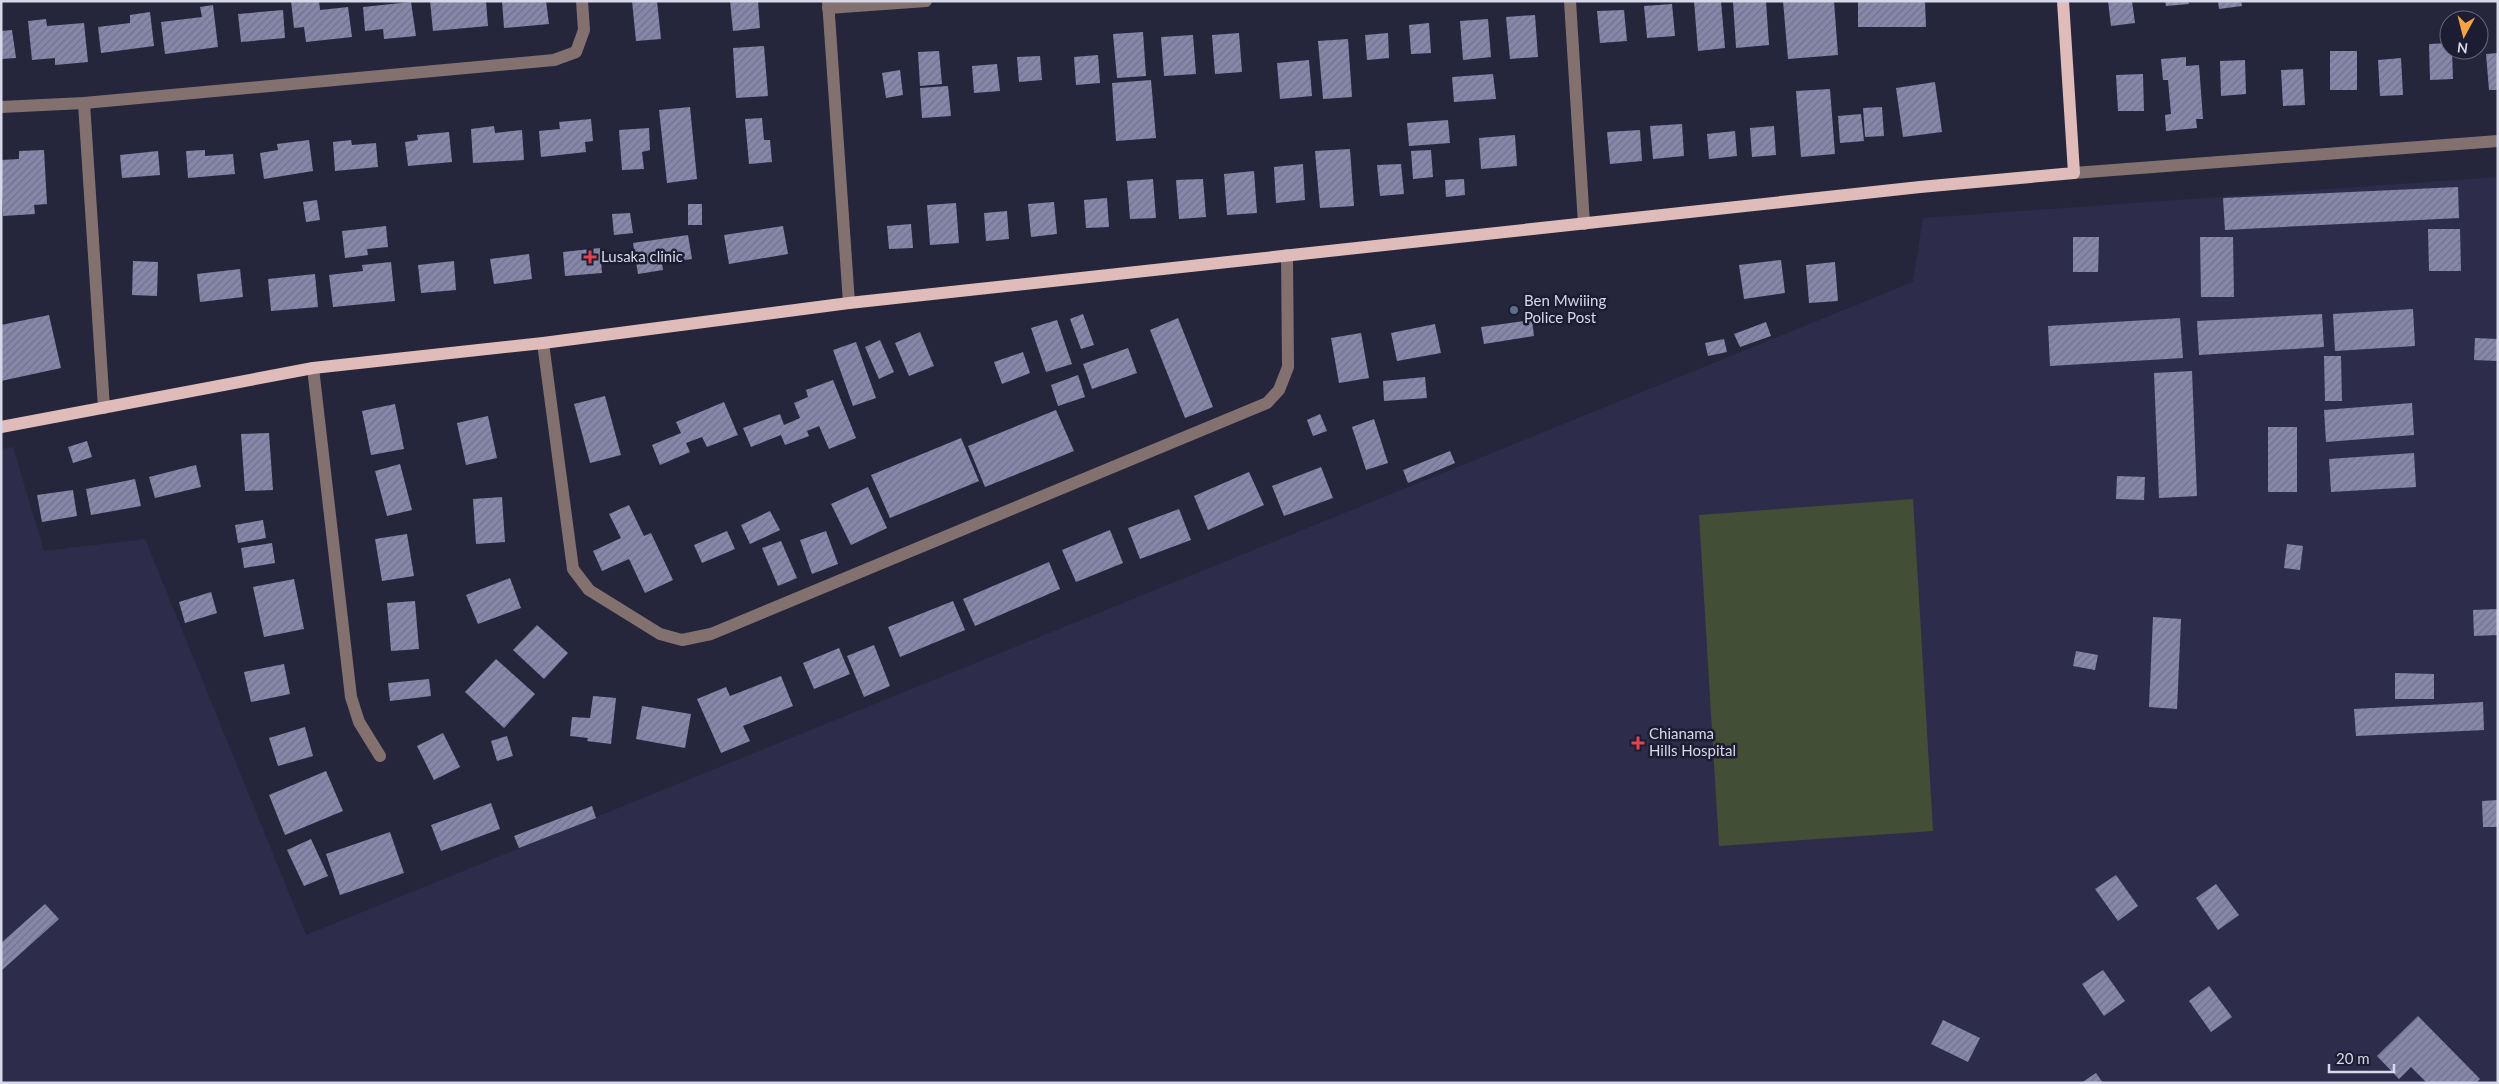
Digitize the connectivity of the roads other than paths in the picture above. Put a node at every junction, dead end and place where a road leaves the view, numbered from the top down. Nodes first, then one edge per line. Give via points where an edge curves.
1 (582, 1) edge
2 (926, 1) edge
3 (1570, 1) edge
4 (2063, 1) edge
5 (828, 5) edge
6 (84, 103) junction
7 (1, 107) edge
8 (2498, 141) edge
9 (2074, 173) junction
10 (1584, 224) junction
11 (1287, 255) junction
12 (849, 303) junction
13 (543, 343) junction
14 (313, 368) junction
15 (104, 408) junction
16 (1, 428) edge
17 (380, 756) dead end

1 - 6 street via 584,30 576,52 554,60
2 - 5 street
3 - 10 street
4 - 9 main road
5 - 12 street
6 - 7 street
6 - 15 street
8 - 9 street
9 - 10 main road
10 - 11 main road
11 - 12 main road
11 - 13 street via 1288,367 1279,390 1267,403 711,634 682,640 660,634 589,590 573,569
12 - 13 main road
13 - 14 main road
14 - 15 main road
14 - 17 street via 351,697 359,722
15 - 16 main road

